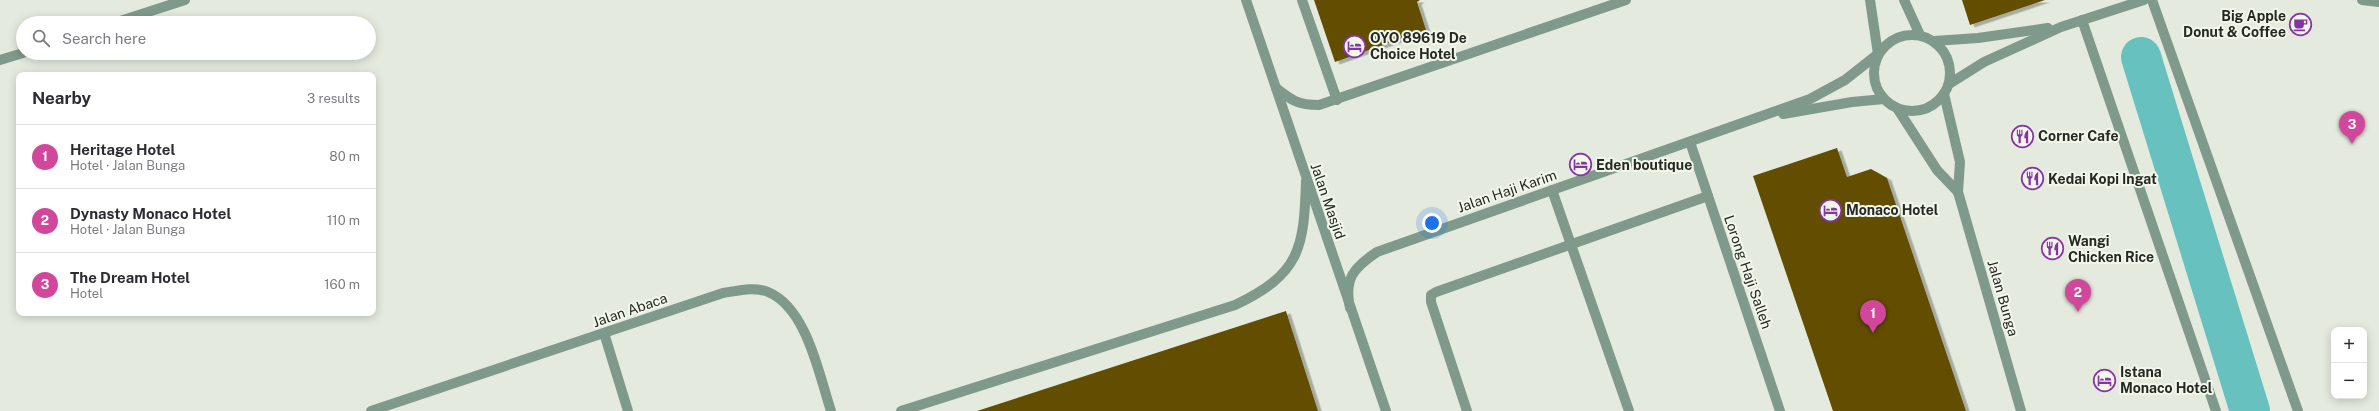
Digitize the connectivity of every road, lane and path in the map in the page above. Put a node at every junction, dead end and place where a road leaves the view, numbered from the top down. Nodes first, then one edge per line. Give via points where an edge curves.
1 (185, 0) edge
2 (1246, 0) edge
3 (1302, 0) edge
4 (1626, 0) edge
5 (1870, 0) edge
6 (1904, 0) edge
7 (2144, 0) edge
8 (2152, 0) edge
9 (2362, 0) edge
10 (2379, 2) edge
11 (136, 16) edge
12 (2082, 20) junction
13 (2061, 26) junction
14 (1920, 35) junction
15 (1934, 41) junction
16 (1878, 54) junction
17 (16, 55) edge
18 (0, 60) edge
19 (1949, 84) junction
20 (1276, 88) junction
21 (1944, 94) junction
22 (1884, 99) junction
23 (1337, 100) junction
24 (1897, 108) junction
25 (1758, 119) junction
26 (1690, 142) junction
27 (1306, 181) junction
28 (1552, 190) junction
29 (1958, 192) junction
30 (1708, 196) junction
31 (1571, 245) junction
32 (1350, 308) junction
33 (604, 333) junction
34 (371, 411) edge
35 (628, 411) edge
36 (831, 411) edge
37 (901, 411) edge
38 (1386, 411) edge
39 (1468, 411) edge
40 (1629, 411) edge
41 (1780, 411) edge
42 (2021, 411) edge
43 (2216, 411) edge
44 (2298, 411) edge

1 - 11 street
2 - 20 street, Jalan Masjid
3 - 23 street
4 - 23 street
5 - 16 street
6 - 14 street
7 - 12 street
8 - 44 street
9 - 10 street
12 - 13 street
12 - 43 street
13 - 15 street via 1978,38
13 - 19 street via 1984,62
14 - 15 street
14 - 16 street via 1898,37
15 - 19 street via 1943,49 1949,60
16 - 22 street via 1874,65 1874,78 1877,89
16 - 25 street via 1845,80 1816,96
17 - 18 street
19 - 21 street
20 - 23 street via 1303,105 1319,105
20 - 27 street, Jalan Masjid
21 - 24 street via 1935,104 1923,110
21 - 29 street, Jalan Bunga via 1960,162
22 - 24 street
22 - 25 street via 1852,102
24 - 29 street, Jalan Bunga via 1937,170
25 - 26 street, Jalan Haji Karim
26 - 28 street, Jalan Haji Karim
26 - 30 street, Lorong Haji Salleh
27 - 32 street, Jalan Masjid
27 - 37 street via 1305,219 1296,253 1288,268 1275,283 1254,296 1235,305
28 - 31 street
28 - 32 street, Jalan Haji Karim via 1376,252 1353,272 1347,294
29 - 42 street, Jalan Bunga
30 - 31 street
30 - 41 street, Lorong Haji Salleh
31 - 39 street via 1431,295 1431,302
31 - 40 street
32 - 38 street, Jalan Masjid
33 - 34 street, Jalan Abaca
33 - 35 street
33 - 36 street, Jalan Abaca via 723,294 746,289 768,292 787,305 801,324

